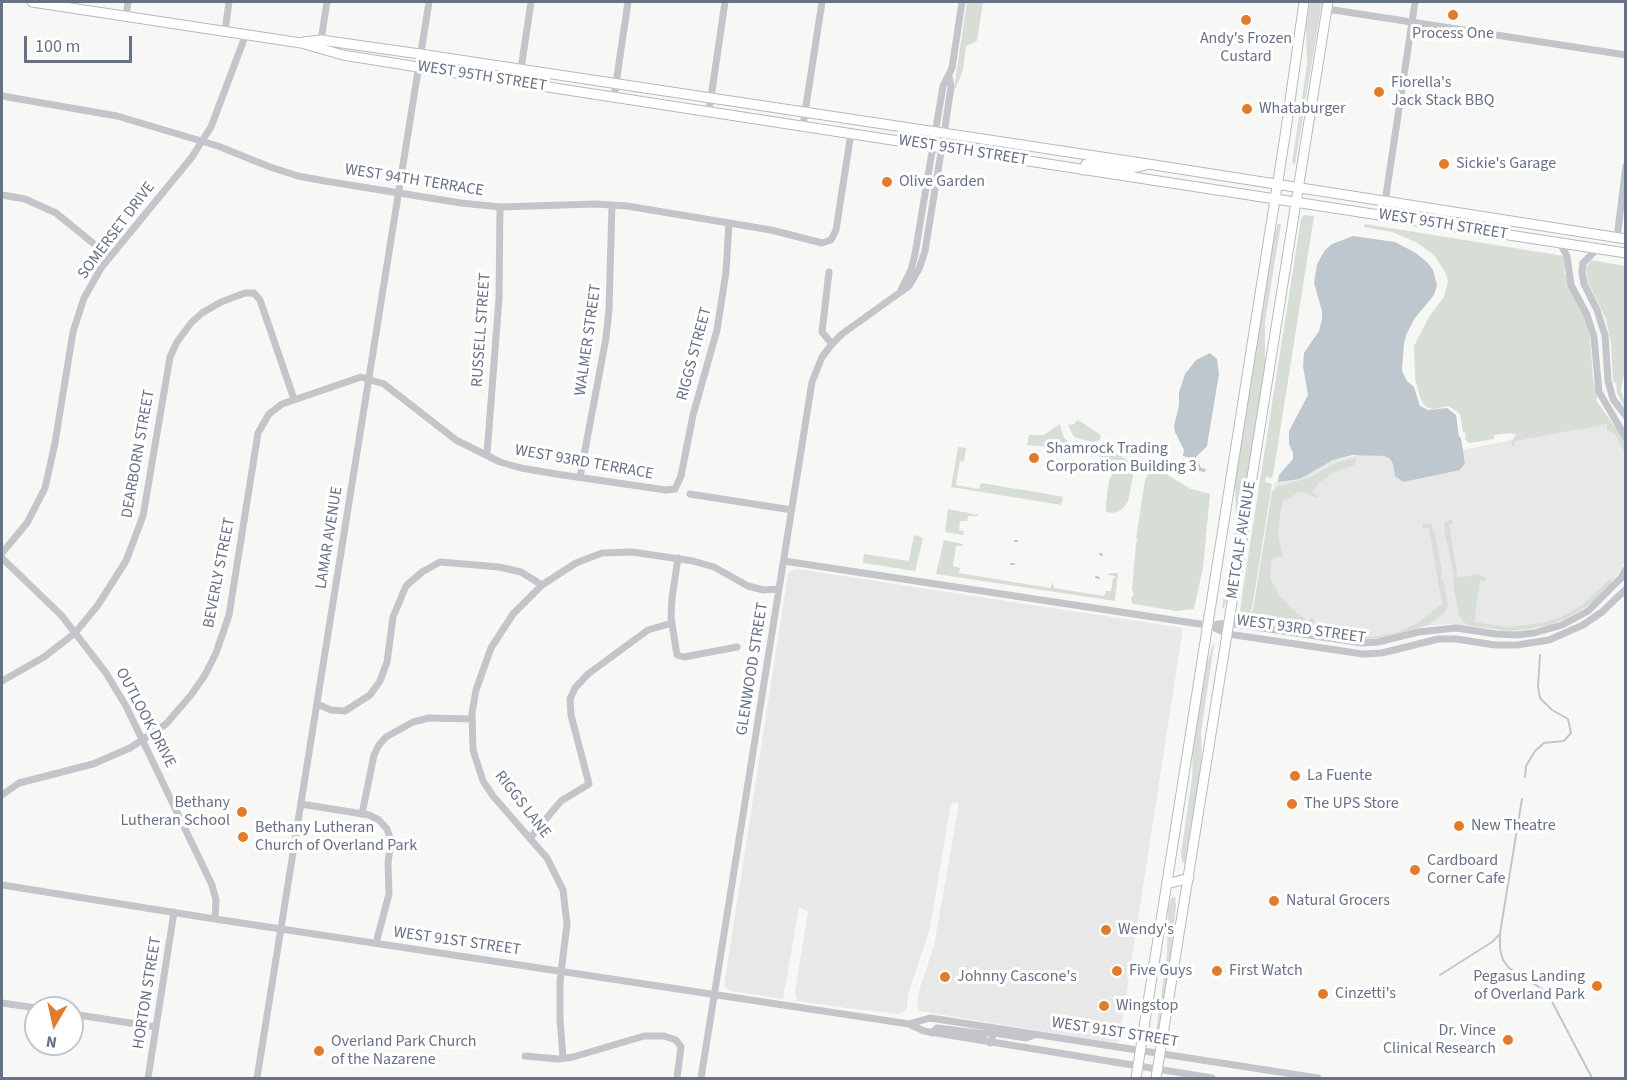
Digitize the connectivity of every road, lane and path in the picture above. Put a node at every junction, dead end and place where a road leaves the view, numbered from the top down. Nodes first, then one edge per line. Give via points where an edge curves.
1 (32, 2) edge
2 (128, 2) edge
3 (229, 2) edge
4 (327, 2) edge
5 (429, 2) edge
6 (531, 2) edge
7 (628, 2) edge
8 (725, 2) edge
9 (822, 2) edge
10 (962, 2) edge
11 (1304, 2) edge
12 (1415, 2) edge
13 (1327, 5) edge
14 (126, 16) junction
15 (1412, 22) junction
16 (225, 31) junction
17 (246, 34) junction
18 (321, 40) junction
19 (301, 43) junction
20 (420, 54) junction
21 (1626, 55) edge
22 (418, 67) junction
23 (520, 69) junction
24 (519, 82) junction
25 (616, 84) junction
26 (2, 96) edge
27 (614, 97) junction
28 (711, 99) junction
29 (709, 111) junction
30 (805, 113) junction
31 (803, 125) junction
32 (851, 133) junction
33 (940, 133) junction
34 (202, 141) junction
35 (937, 147) junction
36 (1148, 164) junction
37 (1626, 166) edge
38 (1083, 170) junction
39 (1277, 185) junction
40 (1297, 188) junction
41 (399, 193) junction
42 (2, 195) edge
43 (1275, 200) junction
44 (1385, 202) junction
45 (1295, 203) junction
46 (612, 205) junction
47 (500, 207) junction
48 (729, 223) junction
49 (1621, 238) edge
50 (1560, 243) junction
51 (1598, 248) junction
52 (1626, 253) edge
53 (110, 257) junction
54 (830, 272) dead end
55 (1594, 304) junction
56 (1584, 309) junction
57 (832, 344) junction
58 (369, 378) junction
59 (294, 399) junction
60 (1626, 416) edge
61 (1626, 438) edge
62 (487, 454) junction
63 (580, 477) junction
64 (675, 489) joint
65 (690, 494) dead end
66 (792, 510) junction
67 (2, 553) edge
68 (2, 558) edge
69 (678, 558) junction
70 (784, 561) junction
71 (1626, 569) edge
72 (1623, 580) edge
73 (542, 585) junction
74 (779, 589) junction
75 (1626, 589) edge
76 (672, 623) junction
77 (1229, 623) junction
78 (1208, 625) junction
79 (75, 633) junction
80 (1228, 634) junction
81 (1520, 635) junction
82 (1521, 644) junction
83 (737, 647) dead end
84 (2, 681) edge
85 (317, 704) junction
86 (472, 719) junction
87 (143, 740) junction
88 (2, 795) edge
89 (301, 804) junction
90 (362, 814) junction
91 (530, 838) junction
92 (1189, 878) junction
93 (1167, 884) junction
94 (2, 885) edge
95 (1187, 888) junction
96 (174, 912) junction
97 (215, 919) junction
98 (280, 929) junction
99 (376, 943) junction
100 (561, 971) junction
101 (715, 994) junction
102 (2, 1003) edge
103 (24, 1006) edge
104 (84, 1016) edge
105 (909, 1024) junction
106 (156, 1027) junction
107 (991, 1028) junction
108 (932, 1033) junction
109 (1036, 1034) junction
110 (990, 1043) junction
111 (1140, 1051) junction
112 (1160, 1054) junction
113 (525, 1056) dead end
114 (563, 1058) junction
115 (1138, 1066) junction
116 (1157, 1074) edge
117 (148, 1078) edge
118 (257, 1078) edge
119 (677, 1078) edge
120 (701, 1078) edge
121 (1136, 1078) edge
122 (1212, 1078) edge
123 (1318, 1078) edge

1 - 14 main road, WEST 95TH STREET
2 - 14 street
3 - 16 street
4 - 18 street
5 - 20 street, LAMAR AVENUE
6 - 23 street
7 - 25 street
8 - 28 street
9 - 30 street
10 - 33 street via 949,76 951,87
11 - 39 main road, METCALF AVENUE
12 - 15 street
13 - 15 street
13 - 40 main road, METCALF AVENUE
14 - 16 main road, WEST 95TH STREET
15 - 21 street
15 - 44 street
16 - 17 main road, WEST 95TH STREET
17 - 19 main road, WEST 95TH STREET
17 - 34 street, SOMERSET DRIVE
18 - 19 main road, WEST 95TH STREET
18 - 20 main road, WEST 95TH STREET
19 - 22 main road, WEST 95TH STREET via 344,55
20 - 22 street, LAMAR AVENUE
20 - 23 main road, WEST 95TH STREET
22 - 24 main road, WEST 95TH STREET
22 - 41 street, LAMAR AVENUE
23 - 24 street
23 - 25 main road, WEST 95TH STREET
24 - 27 main road, WEST 95TH STREET
25 - 27 street
25 - 28 main road, WEST 95TH STREET
26 - 34 street, WEST 94TH TERRACE via 117,116
27 - 29 main road, WEST 95TH STREET
28 - 29 street
28 - 30 main road, WEST 95TH STREET
29 - 31 main road, WEST 95TH STREET
30 - 31 street
30 - 33 main road, WEST 95TH STREET
31 - 32 main road, WEST 95TH STREET
32 - 35 main road, WEST 95TH STREET
32 - 48 street, WEST 94TH TERRACE via 836,230 831,240 822,243
33 - 35 street
33 - 36 main road, WEST 95TH STREET
34 - 41 street, WEST 94TH TERRACE via 298,176
34 - 53 street, SOMERSET DRIVE
35 - 38 main road, WEST 95TH STREET
35 - 57 street via 915,254 901,290
36 - 38 main road via 1130,169 1086,164
36 - 39 main road, WEST 95TH STREET
37 - 49 street
38 - 43 main road, WEST 95TH STREET
39 - 40 main road, WEST 95TH STREET
39 - 43 main road, METCALF AVENUE
40 - 44 main road, WEST 95TH STREET
40 - 45 main road, METCALF AVENUE
41 - 47 street, WEST 94TH TERRACE
41 - 58 street, LAMAR AVENUE
42 - 53 street via 25,199 56,213
43 - 45 main road, WEST 95TH STREET
43 - 78 main road, METCALF AVENUE
44 - 49 main road, WEST 95TH STREET
45 - 50 main road, WEST 95TH STREET
45 - 77 main road, METCALF AVENUE
46 - 47 street, WEST 94TH TERRACE
46 - 48 street, WEST 94TH TERRACE
46 - 63 street, WALMER STREET via 607,327
47 - 62 street, RUSSELL STREET via 499,298
48 - 64 street, RIGGS STREET via 726,278 717,330
50 - 51 main road, WEST 95TH STREET
50 - 56 street via 1567,256 1571,285
51 - 52 main road, WEST 95TH STREET
51 - 55 street via 1583,263 1582,272
53 - 67 street, SOMERSET DRIVE via 95,276 77,316 45,488 27,523
54 - 57 street via 822,332
55 - 56 street
55 - 60 street via 1605,335 1613,399
56 - 61 street via 1594,337 1599,392
57 - 66 street, GLENWOOD STREET via 822,357 813,382
58 - 59 street, BEVERLY STREET via 351,378
58 - 62 street, WEST 93RD TERRACE via 384,384 456,440
58 - 85 street, LAMAR AVENUE
59 - 79 street, DEARBORN STREET via 255,293 221,302 186,328 167,372 149,486 135,540 116,580
59 - 87 street, BEVERLY STREET via 275,409 258,433 229,615 216,652 205,675 178,711
62 - 63 street, WEST 93RD TERRACE via 521,468
63 - 64 street, WEST 93RD TERRACE
65 - 66 street
66 - 70 street, GLENWOOD STREET
68 - 79 street, OUTLOOK DRIVE
69 - 73 street, RIGGS LANE via 632,552 602,554 576,563
69 - 74 street, RIGGS LANE via 708,565 748,586
69 - 76 street
70 - 74 street, GLENWOOD STREET
70 - 78 street, WEST 93RD STREET
71 - 72 street, WEST 93RD STREET
72 - 81 street, WEST 93RD STREET via 1568,622
73 - 85 street via 521,572 499,567 440,562 406,586 393,616 387,663 370,695 345,711
73 - 86 street, RIGGS LANE via 513,614 491,648 476,690
74 - 101 street, GLENWOOD STREET
75 - 82 street, WEST 93RD STREET via 1583,625 1549,640
76 - 83 street via 677,655
76 - 91 street via 648,630 575,688 570,699 572,715 589,784 561,801
77 - 78 street, WEST 93RD STREET
77 - 80 main road, METCALF AVENUE
77 - 81 street, WEST 93RD STREET via 1362,643 1456,628
78 - 80 street, WEST 93RD STREET
78 - 93 main road, METCALF AVENUE
79 - 84 street, DEARBORN STREET via 44,657
79 - 87 street, OUTLOOK DRIVE via 106,673
80 - 82 street, WEST 93RD STREET via 1364,654 1438,639
80 - 92 main road, METCALF AVENUE
81 - 82 street
85 - 89 street, LAMAR AVENUE
86 - 90 street via 429,718 386,737 374,755
86 - 91 street, RIGGS LANE via 473,750 483,781
87 - 88 street, BEVERLY STREET via 93,764 19,783
87 - 97 street, OUTLOOK DRIVE via 212,885
89 - 90 street
89 - 98 street, LAMAR AVENUE
90 - 99 street via 379,820 391,842 389,894
91 - 100 street, RIGGS LANE via 547,858 562,890 567,924
92 - 93 main road
92 - 95 main road, METCALF AVENUE
93 - 95 main road
93 - 111 main road, METCALF AVENUE
94 - 96 street, WEST 91ST STREET
95 - 112 main road, METCALF AVENUE
96 - 97 street, WEST 91ST STREET
96 - 106 street, HORTON STREET
97 - 98 street, WEST 91ST STREET
98 - 99 street, WEST 91ST STREET
98 - 118 street, LAMAR AVENUE
99 - 100 street, WEST 91ST STREET
100 - 101 street, WEST 91ST STREET
100 - 114 street, RIGGS LANE
101 - 105 street, WEST 91ST STREET
101 - 120 street, GLENWOOD STREET
102 - 103 street
104 - 106 street
105 - 107 street, WEST 91ST STREET via 930,1018
105 - 108 street, WEST 91ST STREET
106 - 117 street, HORTON STREET
107 - 108 street via 985,1035 937,1028
107 - 109 street, WEST 91ST STREET
108 - 110 street, WEST 91ST STREET
109 - 110 street via 1026,1038 994,1033
109 - 111 street, WEST 91ST STREET
110 - 115 street, WEST 91ST STREET
111 - 112 street, WEST 91ST STREET
111 - 115 main road, METCALF AVENUE
112 - 116 main road, METCALF AVENUE
112 - 123 street, WEST 91ST STREET
113 - 114 street
114 - 119 street via 644,1036 664,1036 676,1040 681,1047
115 - 116 street, WEST 91ST STREET
115 - 121 main road, METCALF AVENUE
116 - 122 street, WEST 91ST STREET

